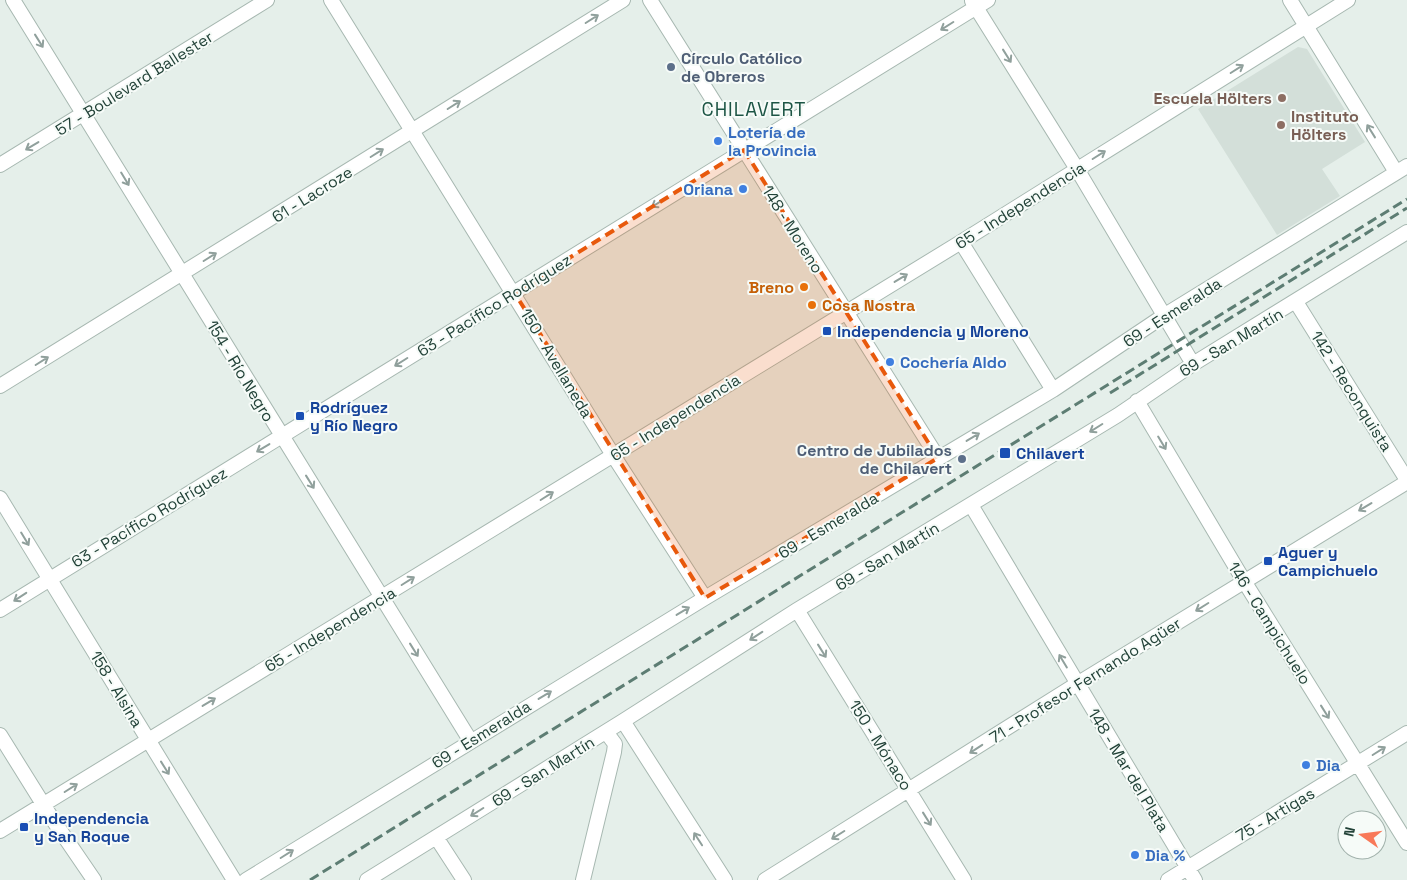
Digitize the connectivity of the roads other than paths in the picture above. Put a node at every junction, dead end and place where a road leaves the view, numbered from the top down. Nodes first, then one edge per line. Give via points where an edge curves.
1 (13, 0) edge
2 (267, 0) edge
3 (331, 0) edge
4 (623, 0) edge
5 (650, 0) edge
6 (1290, 0) edge
7 (1348, 0) edge
8 (979, 2) edge
9 (1306, 26) junction
10 (84, 114) junction
11 (413, 131) junction
12 (744, 150) junction
13 (0, 165) edge
14 (1077, 169) junction
15 (1402, 169) edge
16 (1407, 232) edge
17 (961, 242) junction
18 (182, 274) junction
19 (514, 292) junction
20 (1296, 302) junction
21 (844, 312) junction
22 (1165, 315) junction
23 (1193, 364) junction
24 (0, 386) edge
25 (1053, 390) junction
26 (1137, 401) junction
27 (281, 436) junction
28 (613, 455) junction
29 (938, 458) junction
30 (1407, 481) edge
31 (0, 498) edge
32 (971, 505) junction
33 (49, 578) junction
34 (1244, 581) junction
35 (381, 598) junction
36 (705, 598) junction
37 (0, 610) edge
38 (797, 610) junction
39 (1077, 684) junction
40 (623, 721) junction
41 (606, 732) junction
42 (1407, 733) edge
43 (0, 735) edge
44 (147, 739) junction
45 (470, 740) junction
46 (1357, 764) junction
47 (909, 791) junction
48 (44, 805) junction
49 (0, 831) edge
50 (436, 837) junction
51 (1407, 843) edge
52 (1188, 868) junction
53 (94, 880) edge
54 (234, 880) edge
55 (246, 880) edge
56 (367, 880) edge
57 (464, 880) edge
58 (583, 880) edge
59 (725, 880) edge
60 (765, 880) edge
61 (964, 880) edge
62 (1168, 880) edge
63 (1195, 880) edge

1 -> 10 street, 154 - Río Negro
2 - 10 street, 57 - Boulevard Ballester
3 - 11 street, 150 - Avellaneda
11 -> 4 street, 61 - Lacroze
5 - 12 street, 148 - Moreno
6 - 9 street
7 - 9 street, 65 - Independencia
8 -> 12 street, 63 - Pacífico Rodríguez
8 -> 14 street
14 -> 9 street, 65 - Independencia
15 -> 9 street
10 -> 13 street, 57 - Boulevard Ballester
10 -> 18 street, 154 - Río Negro
18 -> 11 street, 61 - Lacroze
11 - 19 street, 150 - Avellaneda
12 -> 19 street, 63 - Pacífico Rodríguez
12 - 21 street, 148 - Moreno
14 - 17 street, 65 - Independencia
14 - 22 street
15 - 22 street, 69 - Esmeralda
16 - 20 street, 69 - San Martín
21 -> 17 street, 65 - Independencia
17 - 25 street
24 -> 18 street, 61 - Lacroze
18 - 27 street, 154 - Río Negro
19 -> 27 street, 63 - Pacífico Rodríguez
19 - 28 street, 150 - Avellaneda
20 - 23 street, 69 - San Martín
20 - 30 street, 142 - Reconquista
21 - 28 street, 65 - Independencia
21 - 29 street, 148 - Moreno
22 - 23 street
22 - 25 street, 69 - Esmeralda
23 - 26 street, 69 - San Martín
29 -> 25 street, 69 - Esmeralda
26 -> 32 street, 69 - San Martín
26 -> 34 street, 146 - Campichuelo
27 -> 33 street, 63 - Pacífico Rodríguez
27 -> 35 street, 154 - Río Negro
35 -> 28 street, 65 - Independencia
28 - 36 street, 150 - Avellaneda
29 - 36 street, 69 - Esmeralda
30 -> 34 street, 71 - Profesor Fernando Agüer
31 -> 33 street, 158 - Alsina
32 - 38 street, 69 - San Martín
39 -> 32 street, 148 - Mar del Plata
33 -> 37 street, 63 - Pacífico Rodríguez
33 - 44 street, 158 - Alsina
34 -> 39 street, 71 - Profesor Fernando Agüer
34 -> 46 street, 146 - Campichuelo
44 -> 35 street, 65 - Independencia
35 -> 45 street, 154 - Río Negro
45 -> 36 street, 69 - Esmeralda
38 -> 40 street, 69 - San Martín
38 -> 47 street, 150 - Mónaco
39 -> 47 street, 71 - Profesor Fernando Agüer
39 - 52 street, 148 - Mar del Plata
40 - 41 street, 69 - San Martín
59 -> 40 street
41 -> 50 street, 69 - San Martín
41 - 58 street via 615,744 614,752
46 -> 42 street, 75 - Artigas
43 - 48 street
48 -> 44 street, 65 - Independencia
44 -> 54 street, 158 - Alsina
55 -> 45 street, 69 - Esmeralda
46 - 51 street, 146 - Campichuelo
46 - 52 street, 75 - Artigas
47 -> 60 street, 71 - Profesor Fernando Agüer
47 -> 61 street, 150 - Mónaco
48 - 49 street, 65 - Independencia
48 - 53 street
50 - 56 street, 69 - San Martín
50 - 57 street
52 - 62 street, 75 - Artigas
52 - 63 street, 148 - Mar del Plata

